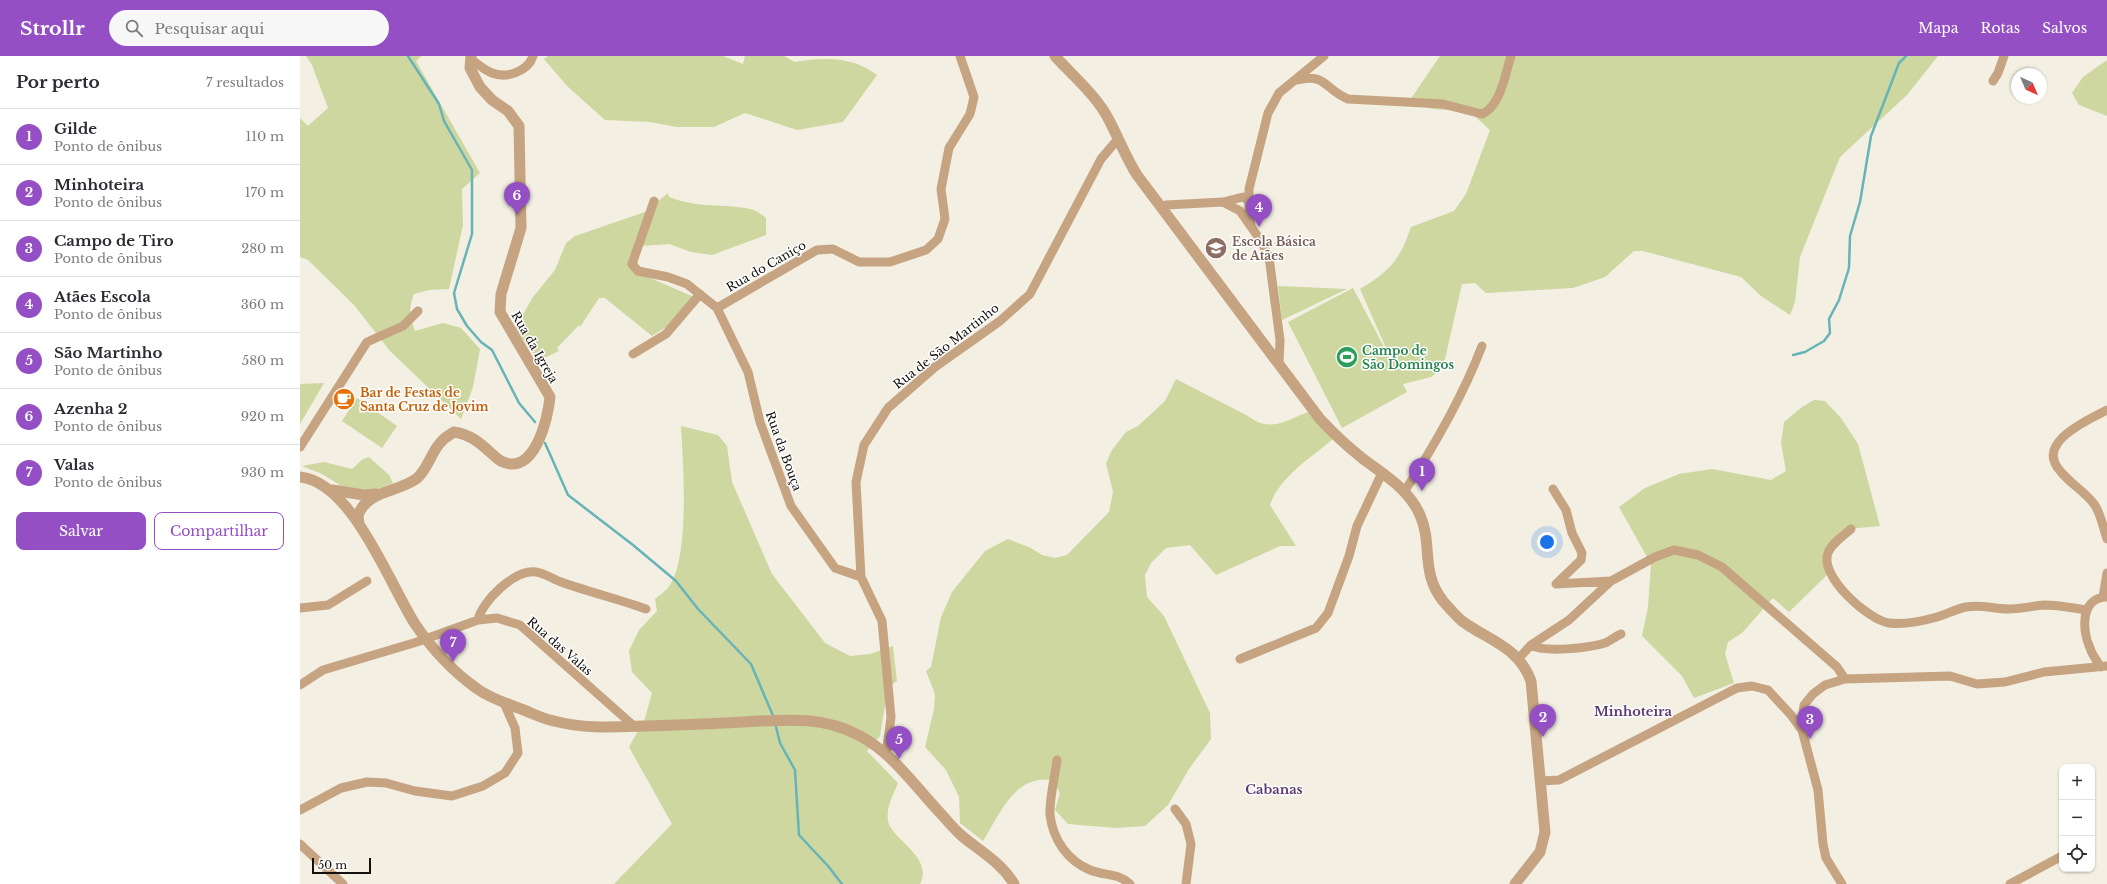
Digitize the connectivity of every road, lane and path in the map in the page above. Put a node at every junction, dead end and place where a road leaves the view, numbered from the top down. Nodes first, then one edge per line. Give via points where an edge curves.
1 (533, 56) edge
2 (960, 56) edge
3 (1055, 56) edge
4 (1324, 56) edge
5 (1511, 56) edge
6 (2004, 56) edge
7 (471, 58) edge
8 (1296, 80) junction
9 (1993, 81) dead end
10 (1118, 139) junction
11 (654, 201) dead end
12 (1243, 202) junction
13 (1162, 209) junction
14 (700, 294) junction
15 (717, 308) junction
16 (418, 311) dead end
17 (1482, 346) dead end
18 (633, 354) dead end
19 (1279, 363) junction
20 (2107, 410) edge
21 (300, 447) edge
22 (1382, 473) junction
23 (300, 477) edge
24 (329, 489) junction
25 (1553, 489) dead end
26 (1404, 492) junction
27 (380, 493) junction
28 (355, 494) junction
29 (362, 507) junction
30 (347, 508) junction
31 (361, 528) junction
32 (1851, 529) dead end
33 (2107, 539) edge
34 (2107, 573) edge
35 (861, 577) junction
36 (367, 581) dead end
37 (1611, 581) junction
38 (2105, 597) edge
39 (300, 608) edge
40 (646, 608) dead end
41 (2087, 610) junction
42 (478, 620) junction
43 (1621, 634) dead end
44 (426, 639) junction
45 (1531, 645) junction
46 (1519, 658) junction
47 (1240, 659) dead end
48 (2104, 666) edge
49 (1845, 679) junction
50 (300, 685) edge
51 (504, 703) junction
52 (635, 727) junction
53 (1802, 730) junction
54 (886, 755) junction
55 (1057, 760) dead end
56 (1541, 781) junction
57 (1175, 809) dead end
58 (300, 810) edge
59 (300, 844) edge
60 (2059, 858) edge
61 (1184, 883) edge
62 (343, 884) edge
63 (1014, 884) edge
64 (1130, 884) edge
65 (1515, 884) edge
66 (1842, 884) edge
67 (2010, 884) edge

1 - 7 street via 520,71 508,75 490,73
2 - 15 street, Rua do Caniço via 974,97 970,114 949,148 941,189 945,219 938,239 926,250 890,262 859,262 833,249 817,250
3 - 10 street via 1100,106
4 - 8 street
5 - 8 street via 1496,100 1491,109 1482,114 1443,104 1348,99 1340,96 1323,81 1311,77
6 - 9 street
7 - 27 street, Rua da Igreja via 473,75 480,87 492,100 508,111 519,126 521,228 501,294 500,312 550,398 544,431 534,450 522,461 510,464 500,461 475,439 454,432 442,441 417,478 406,485
8 - 12 street via 1279,93 1268,113
10 - 13 street via 1129,162
10 - 35 street, Rua de São Martinho via 1101,159 1030,294 1000,321 935,367 888,408 864,445 856,482
11 - 14 street via 632,264 638,271 680,282
12 - 13 street via 1174,204 1166,205
12 - 19 street via 1252,226 1269,257 1280,340
13 - 19 street
14 - 15 street
14 - 18 street via 666,334
15 - 35 street, Rua da Bouça via 748,372 760,422 791,506 835,568
16 - 21 street via 403,326 367,342
17 - 26 street via 1454,410
19 - 22 street via 1320,419 1346,445
20 - 33 street via 2060,439 2053,456 2060,472 2096,506
22 - 26 street via 1395,481
22 - 47 street via 1357,526 1328,613 1316,628
23 - 24 street via 314,480
24 - 28 street, Rua da Igreja
24 - 30 street
25 - 37 street via 1566,510 1572,533 1582,553 1581,560 1556,584
26 - 46 street via 1420,515 1430,576 1442,599 1462,621
27 - 28 street, Rua da Igreja
27 - 29 street, Rua da Igreja via 369,498
28 - 29 street via 362,498
28 - 30 street via 345,499
29 - 30 street via 354,512
29 - 31 street via 357,518
30 - 31 street
31 - 44 street
32 - 41 street via 1828,551 1826,558 1831,572 1845,595 1864,610 1889,623 1913,623 1980,605 2007,609 2045,605
34 - 38 street
35 - 54 street, Rua de São Martinho via 882,621 891,717
36 - 39 street via 328,605
37 - 45 street via 1569,620
37 - 49 street via 1655,557 1674,550 1698,555 1722,566 1837,667
38 - 41 street via 2090,603
40 - 42 street via 562,583 535,572 519,576 498,589 480,611
41 - 48 street via 2084,614 2086,636 2090,649
42 - 44 street, Rua das Valas
42 - 52 street, Rua das Valas via 497,618 520,625
43 - 45 street via 1605,643 1571,648 1537,649
44 - 50 street, Rua das Valas via 323,670
44 - 51 street via 454,672 479,690
45 - 46 street
46 - 56 street via 1531,680
48 - 49 street via 2044,672 2004,682 1977,684 1950,676
49 - 53 street via 1825,685 1812,694 1804,705
51 - 52 street via 554,721 595,728
51 - 58 street via 515,728 518,753 505,774 483,786 452,796 415,791 386,783 367,782 341,788
52 - 54 street via 800,719 833,724 860,736
53 - 56 street via 1768,690 1752,686 1737,688 1559,780
53 - 66 street via 1818,790 1826,858
54 - 63 street via 959,834 1006,872
55 - 64 street via 1050,814 1061,847 1077,864 1092,871 1113,874
56 - 65 street via 1545,832 1540,852
57 - 61 street via 1186,824 1191,844
59 - 62 street
60 - 67 street

